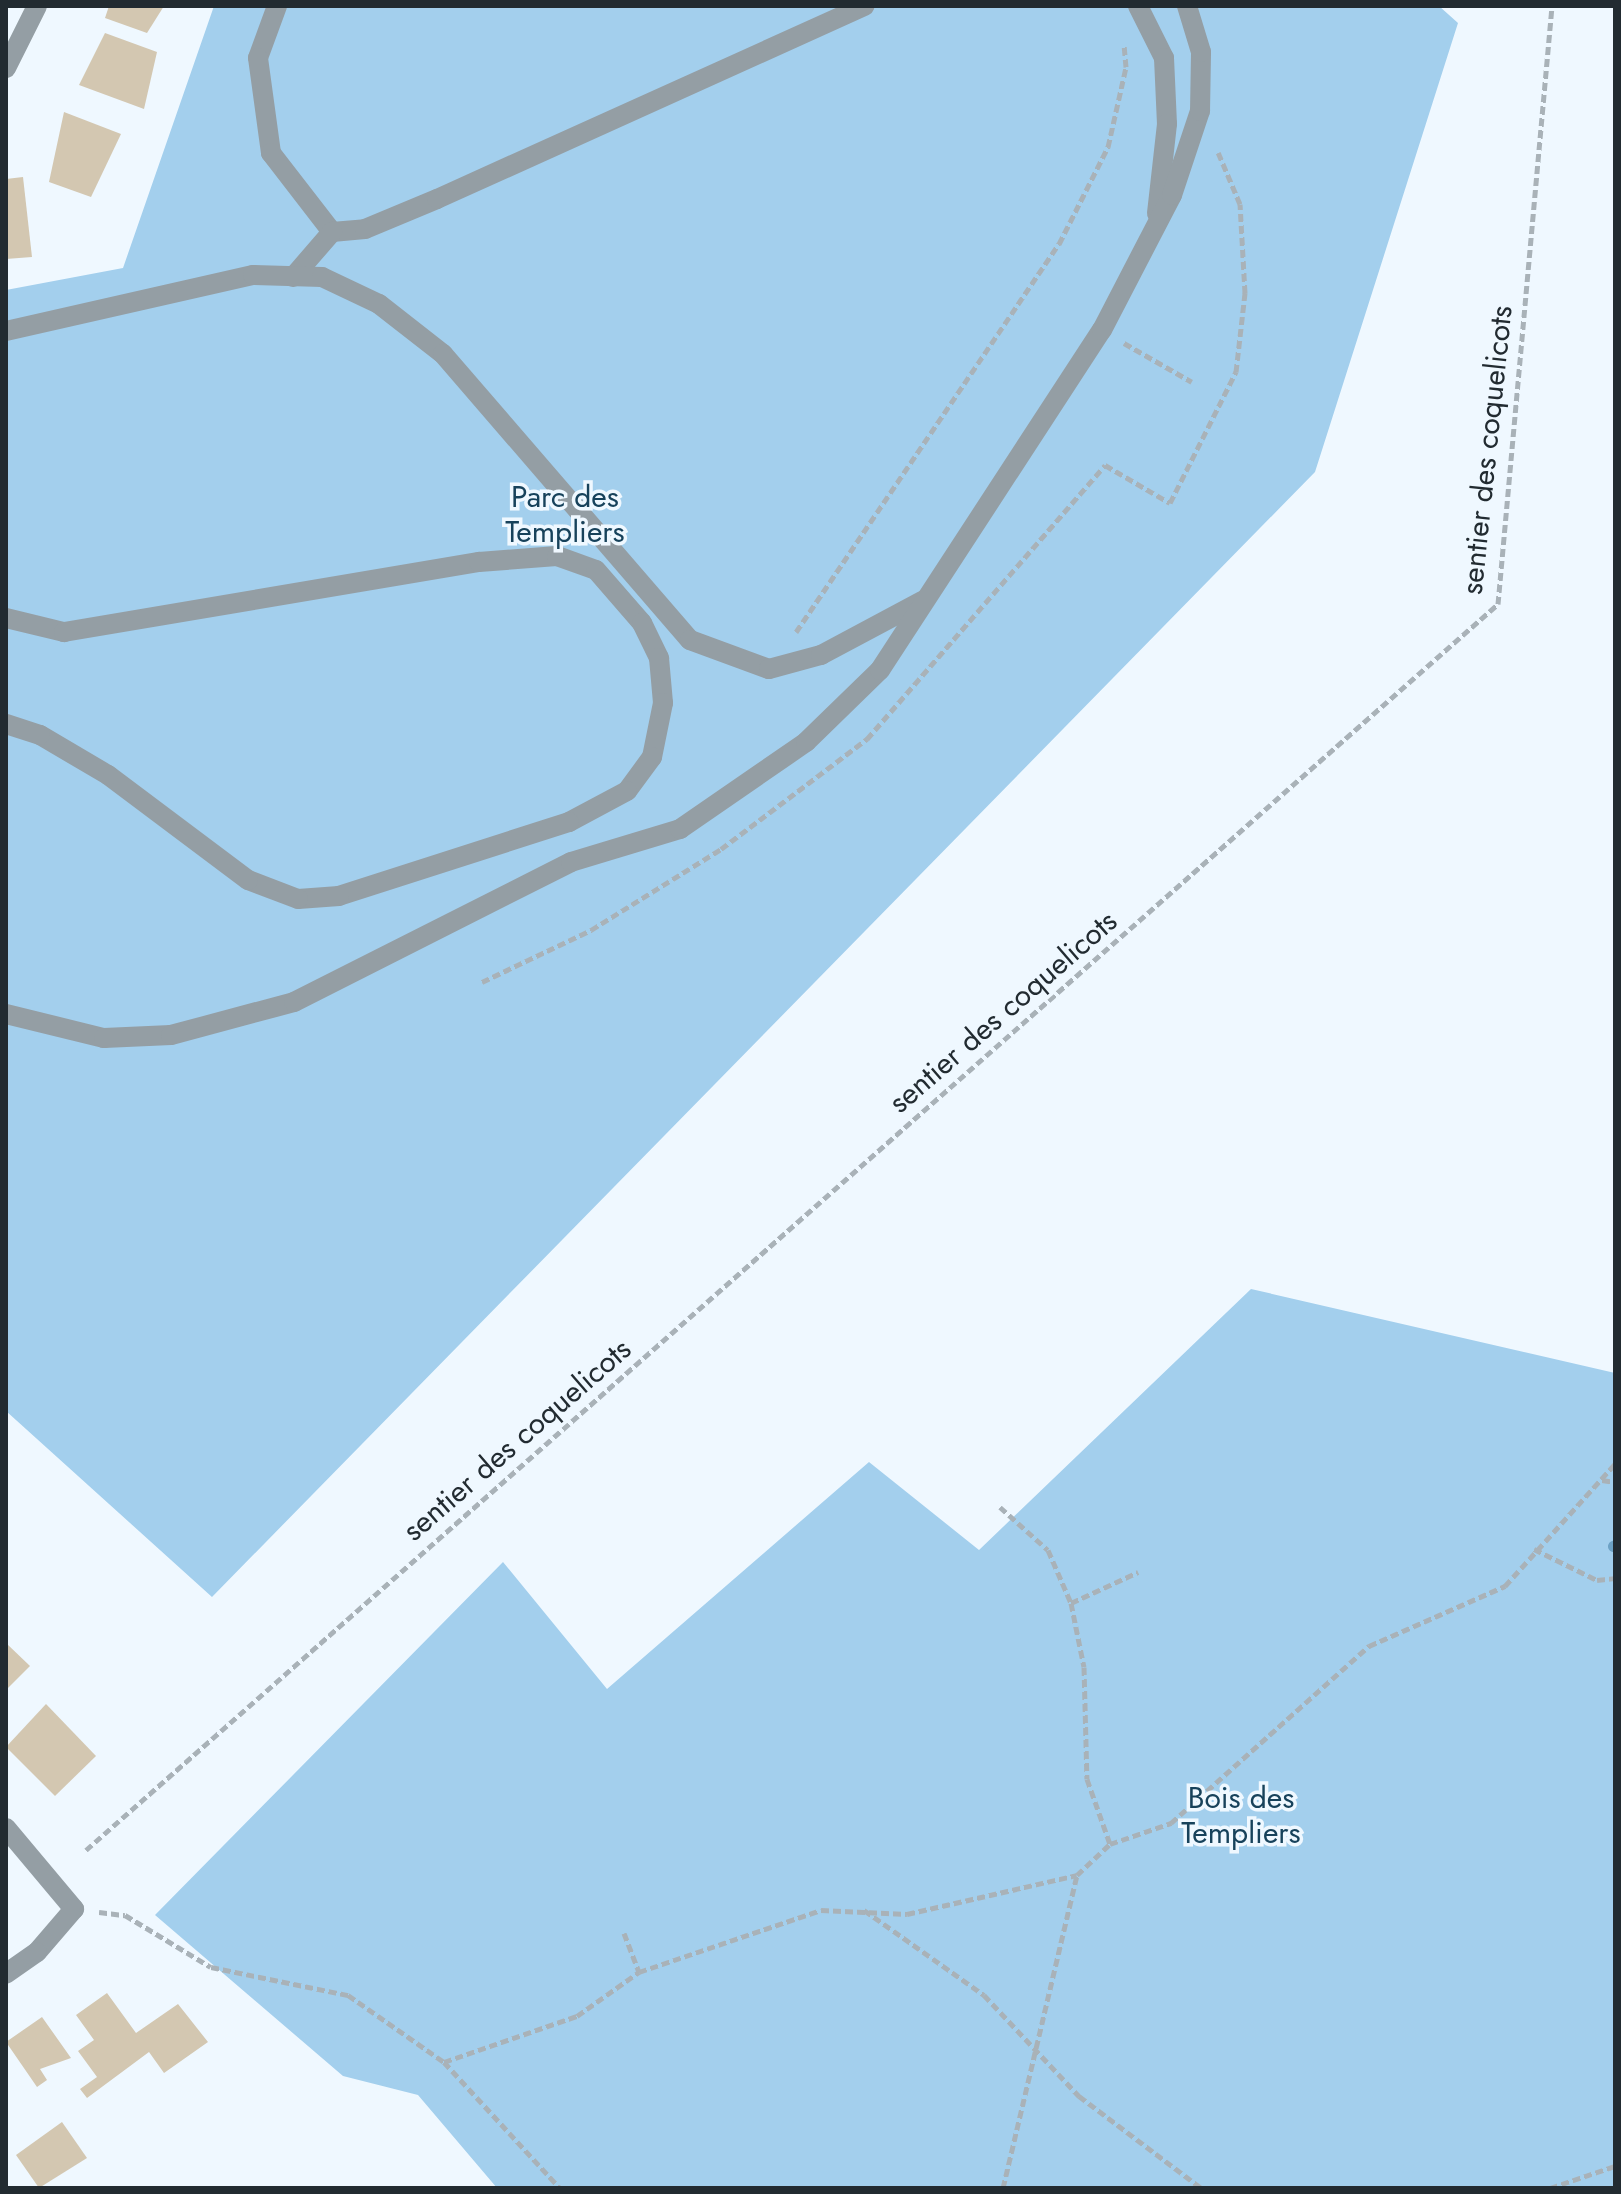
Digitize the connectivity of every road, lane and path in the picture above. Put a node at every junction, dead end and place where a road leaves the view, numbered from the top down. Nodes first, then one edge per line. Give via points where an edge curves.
1 (37, 6) edge
2 (277, 6) edge
3 (864, 6) edge
4 (1138, 6) edge
5 (1187, 6) edge
6 (1552, 6) edge
7 (1122, 37) dead end
8 (6, 68) edge
9 (1156, 221) junction
10 (332, 232) junction
11 (293, 277) junction
12 (1102, 330) junction
13 (6, 331) edge
14 (1192, 382) dead end
15 (922, 601) junction
16 (6, 618) edge
17 (769, 669) junction
18 (6, 724) edge
19 (6, 1014) edge
20 (1615, 1464) edge
21 (1601, 1480) junction
22 (1615, 1482) edge
23 (1000, 1507) dead end
24 (1534, 1549) junction
25 (1138, 1572) dead end
26 (1615, 1578) edge
27 (1071, 1603) junction
28 (6, 1828) edge
29 (1110, 1844) junction
30 (86, 1850) dead end
31 (1077, 1875) junction
32 (74, 1909) junction
33 (863, 1909) junction
34 (624, 1933) dead end
35 (639, 1972) junction
36 (6, 1974) edge
37 (1033, 2052) junction
38 (444, 2062) junction
39 (1615, 2166) edge
40 (560, 2188) edge
41 (1003, 2188) edge
42 (1201, 2188) edge
43 (1550, 2188) edge

1 - 8 street
2 - 10 street via 258,58 271,153
3 - 10 street via 437,199 365,229
4 - 9 street via 1164,58 1167,124
5 - 9 street via 1201,52 1200,111
6 - 30 path, sentier des coquelicots via 1498,604
7 - 17 path via 1126,67 1108,147 1059,244 974,378
9 - 12 street
10 - 11 street
11 - 13 street via 253,275
11 - 17 street via 322,277 379,304 443,354 596,524 657,609 690,640
12 - 14 path
12 - 15 street
15 - 17 street via 821,655
15 - 19 street via 880,670 806,742 680,829 571,862 278,1006 171,1035 104,1038
16 - 18 street via 64,632 479,562 557,556 596,570 642,623 659,658 663,703 652,757 627,791 580,816 339,896 298,899 248,880 108,775 40,735
20 - 21 path
21 - 22 path
21 - 24 path
23 - 27 path via 1048,1550
24 - 26 path via 1597,1580
24 - 29 path via 1505,1586 1369,1646 1171,1823
25 - 27 path
27 - 29 path via 1084,1667 1087,1779
28 - 32 street
29 - 31 path
31 - 33 path via 907,1914
31 - 37 path
32 - 36 street via 37,1952
32 - 38 path via 125,1915 211,1967 348,1995
33 - 35 path via 821,1910
33 - 37 path via 984,1995
34 - 35 path
35 - 38 path via 577,2016
37 - 41 path
37 - 42 path
38 - 40 path
39 - 43 path

